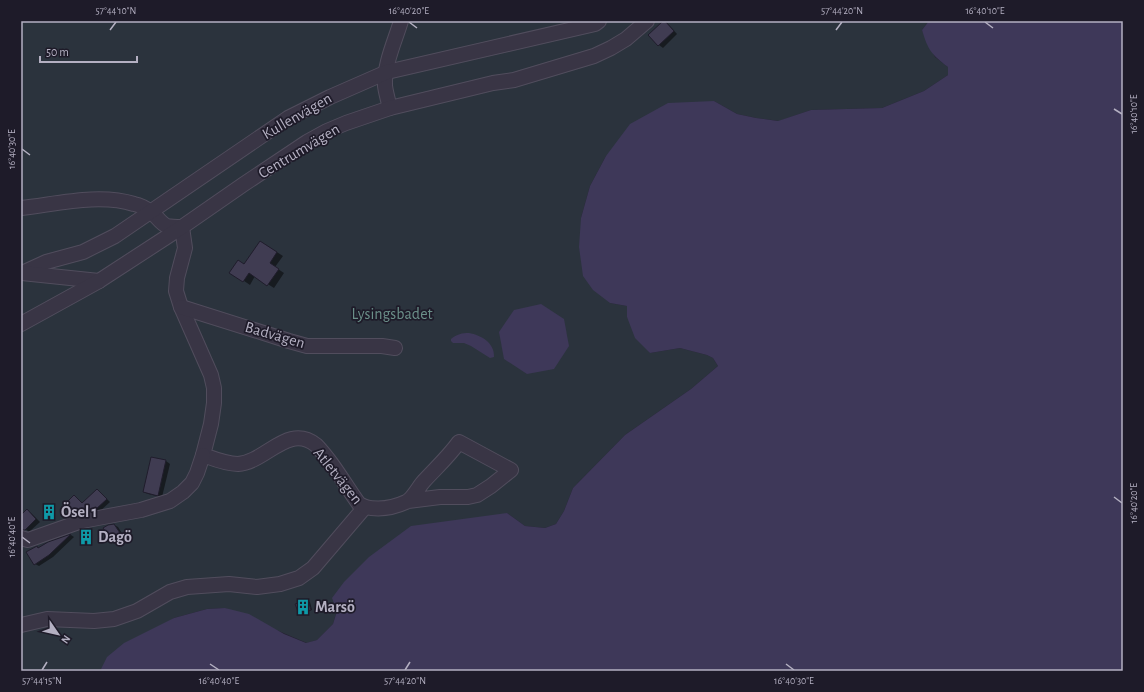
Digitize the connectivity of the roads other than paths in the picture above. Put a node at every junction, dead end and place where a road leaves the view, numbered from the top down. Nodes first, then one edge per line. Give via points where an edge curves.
1 (401, 21) edge
2 (599, 21) edge
3 (647, 21) edge
4 (387, 72) junction
5 (390, 108) junction
6 (21, 208) edge
7 (151, 212) junction
8 (182, 228) junction
9 (22, 273) edge
10 (99, 281) junction
11 (181, 307) junction
12 (21, 324) edge
13 (395, 348) dead end
14 (203, 455) junction
15 (408, 501) junction
16 (365, 507) junction
17 (23, 541) edge
18 (21, 625) edge

1 - 4 lane
2 - 4 lane, Kullenvägen
3 - 5 lane, Centrumvägen via 626,39 594,56 514,80
4 - 5 lane via 385,84
4 - 7 lane, Kullenvägen via 288,118
5 - 8 lane, Centrumvägen via 346,123 307,142
6 - 7 lane via 81,201 118,200 135,204
7 - 8 lane via 167,226
7 - 9 lane, Kullenvägen via 98,245 46,262
8 - 10 lane, Centrumvägen
8 - 11 lane via 185,248 176,291
9 - 10 lane
10 - 12 lane, Centrumvägen
11 - 13 lane, Badvägen via 307,346
11 - 14 lane via 211,375 214,388 211,424
14 - 16 lane, Atletvägen via 239,464 251,461 283,442 294,438 304,439 316,446 360,504
14 - 17 lane via 192,483 170,501 141,510 82,521
15 - 15 lane via 460,442 511,470 477,495
15 - 16 lane via 384,509
16 - 18 lane, Atletvägen via 313,568 299,578 257,587 229,584 187,587 170,592 137,612 114,619 47,619

